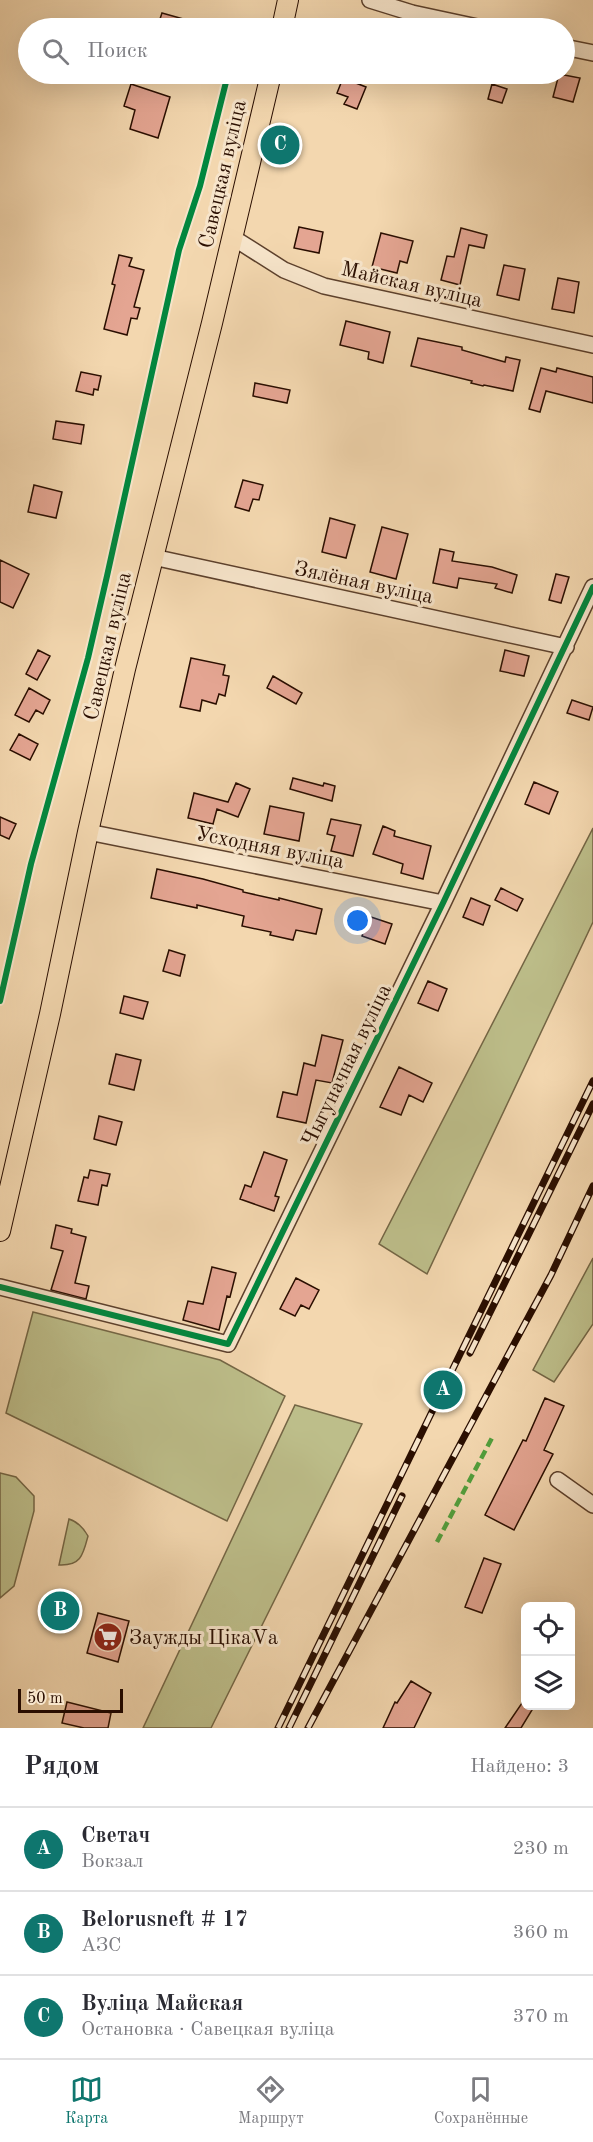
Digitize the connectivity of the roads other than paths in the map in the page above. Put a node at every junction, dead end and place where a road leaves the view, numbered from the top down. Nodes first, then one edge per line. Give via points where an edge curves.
1 (288, 0) edge
2 (370, 0) edge
3 (284, 18) edge
4 (435, 18) edge
5 (575, 49) edge
6 (593, 53) edge
7 (269, 84) edge
8 (232, 237) junction
9 (593, 345) edge
10 (153, 557) junction
11 (593, 587) edge
12 (566, 647) junction
13 (88, 832) junction
14 (443, 903) junction
15 (0, 1232) edge
16 (0, 1287) edge
17 (558, 1480) dead end
18 (593, 1504) edge

1 - 3 main road
2 - 4 street
5 - 6 street
7 - 8 main road, Савецкая вуліца
8 - 9 street, Майская вуліца via 284,270 324,285
8 - 10 main road, Савецкая вуліца
10 - 12 street, Зялёная вуліца
10 - 13 main road, Савецкая вуліца
11 - 12 street, Чыгуначная вуліца
12 - 14 street, Чыгуначная вуліца
13 - 14 street, Усходняя вуліца
13 - 15 main road, Савецкая вуліца
14 - 16 street, Чыгуначная вуліца via 228,1344
17 - 18 street

